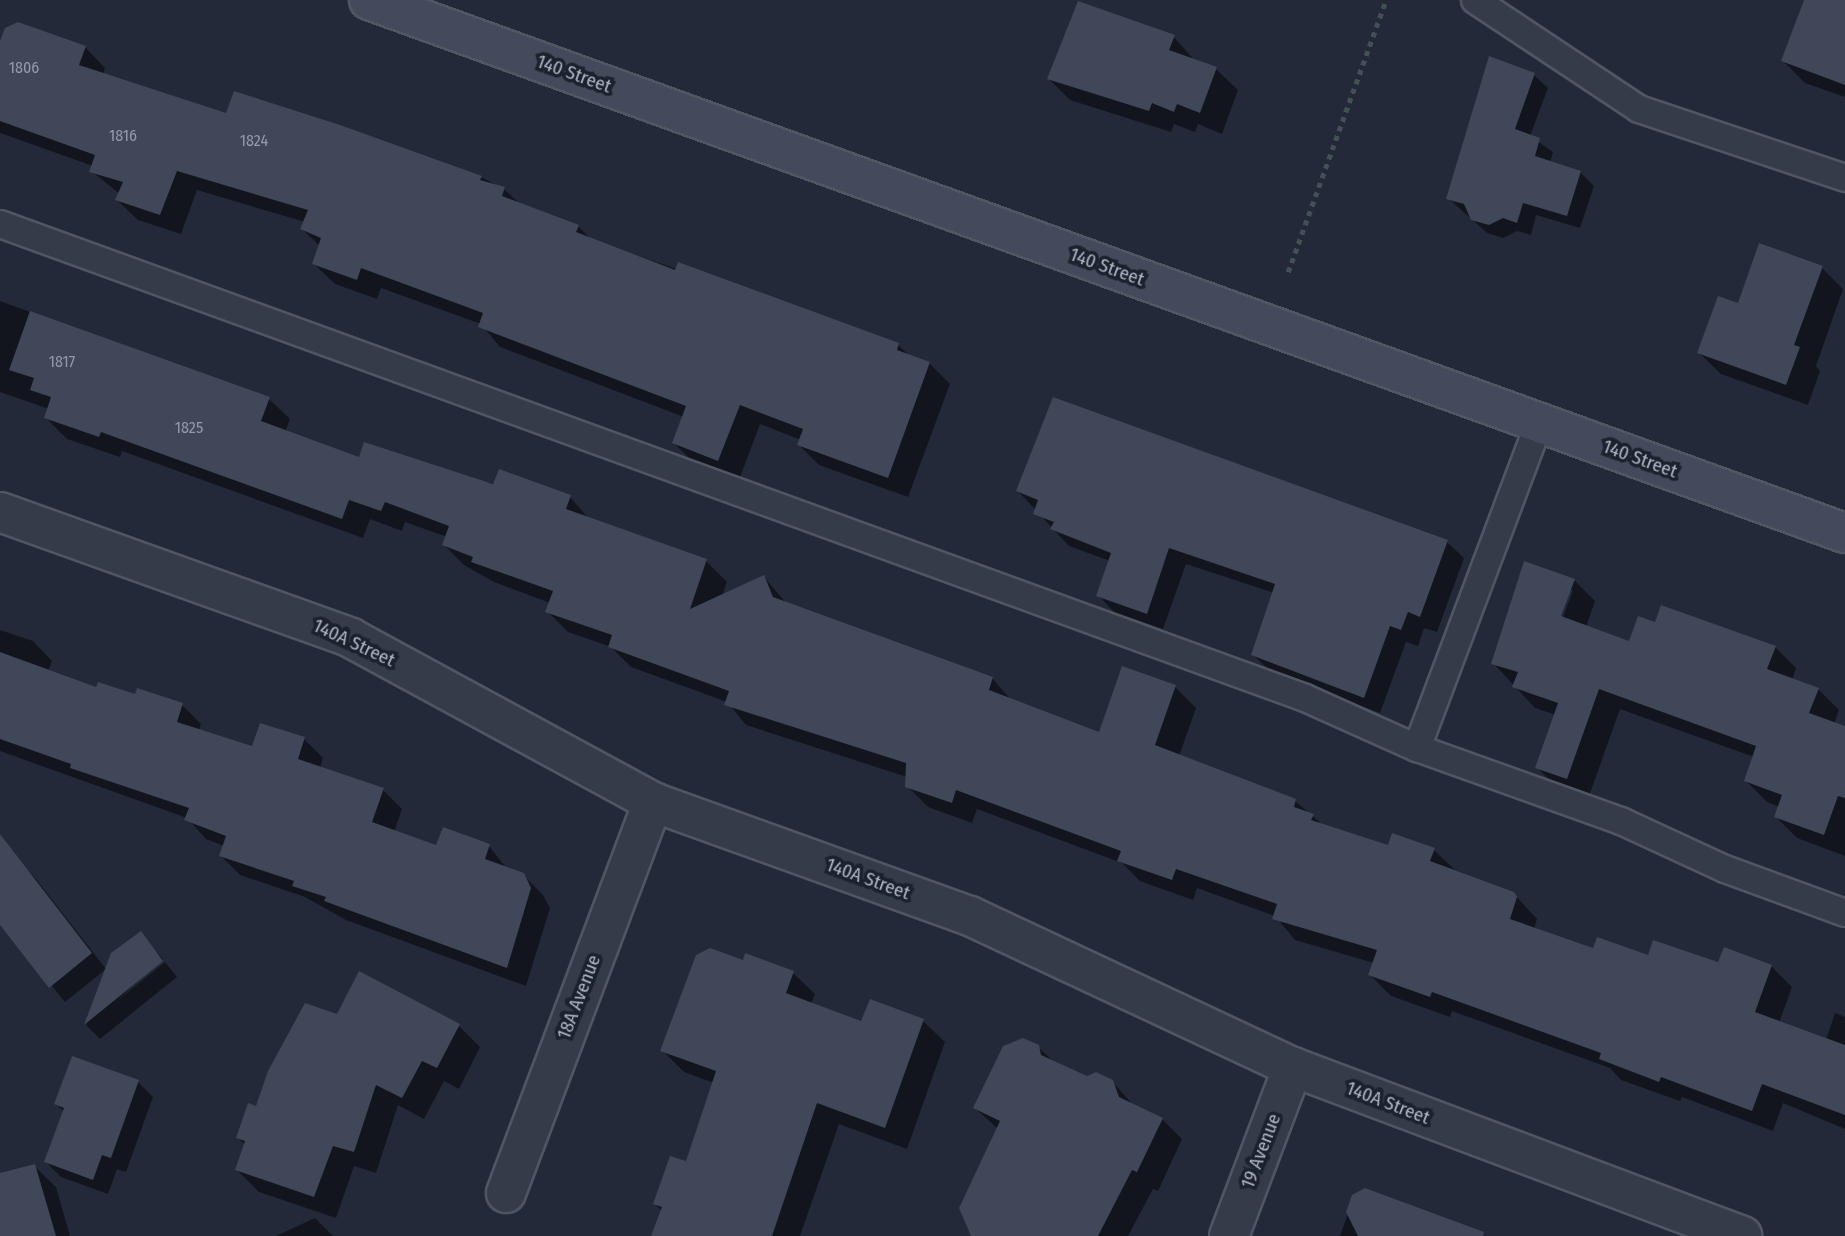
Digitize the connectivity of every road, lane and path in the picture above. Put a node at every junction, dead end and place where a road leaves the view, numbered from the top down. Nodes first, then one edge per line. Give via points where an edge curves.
1 (1386, 0) edge
2 (1475, 0) edge
3 (379, 2) edge
4 (1845, 178) edge
5 (0, 224) edge
6 (1288, 272) dead end
7 (1539, 423) junction
8 (0, 512) edge
9 (1845, 533) edge
10 (1417, 748) junction
11 (653, 802) junction
12 (1845, 913) edge
13 (1293, 1067) junction
14 (506, 1194) dead end
15 (1229, 1236) edge
16 (1742, 1236) edge

1 - 6 path
2 - 4 lane via 1639,109
3 - 7 main road, 140 Street
5 - 10 lane via 1305,698
7 - 9 main road, 140 Street
7 - 10 lane
8 - 11 street, 140A Street via 351,638
10 - 12 lane via 1621,821 1725,869
11 - 13 street, 140A Street via 970,916
11 - 14 street, 18A Avenue
13 - 15 street, 19 Avenue
13 - 16 street, 140A Street

